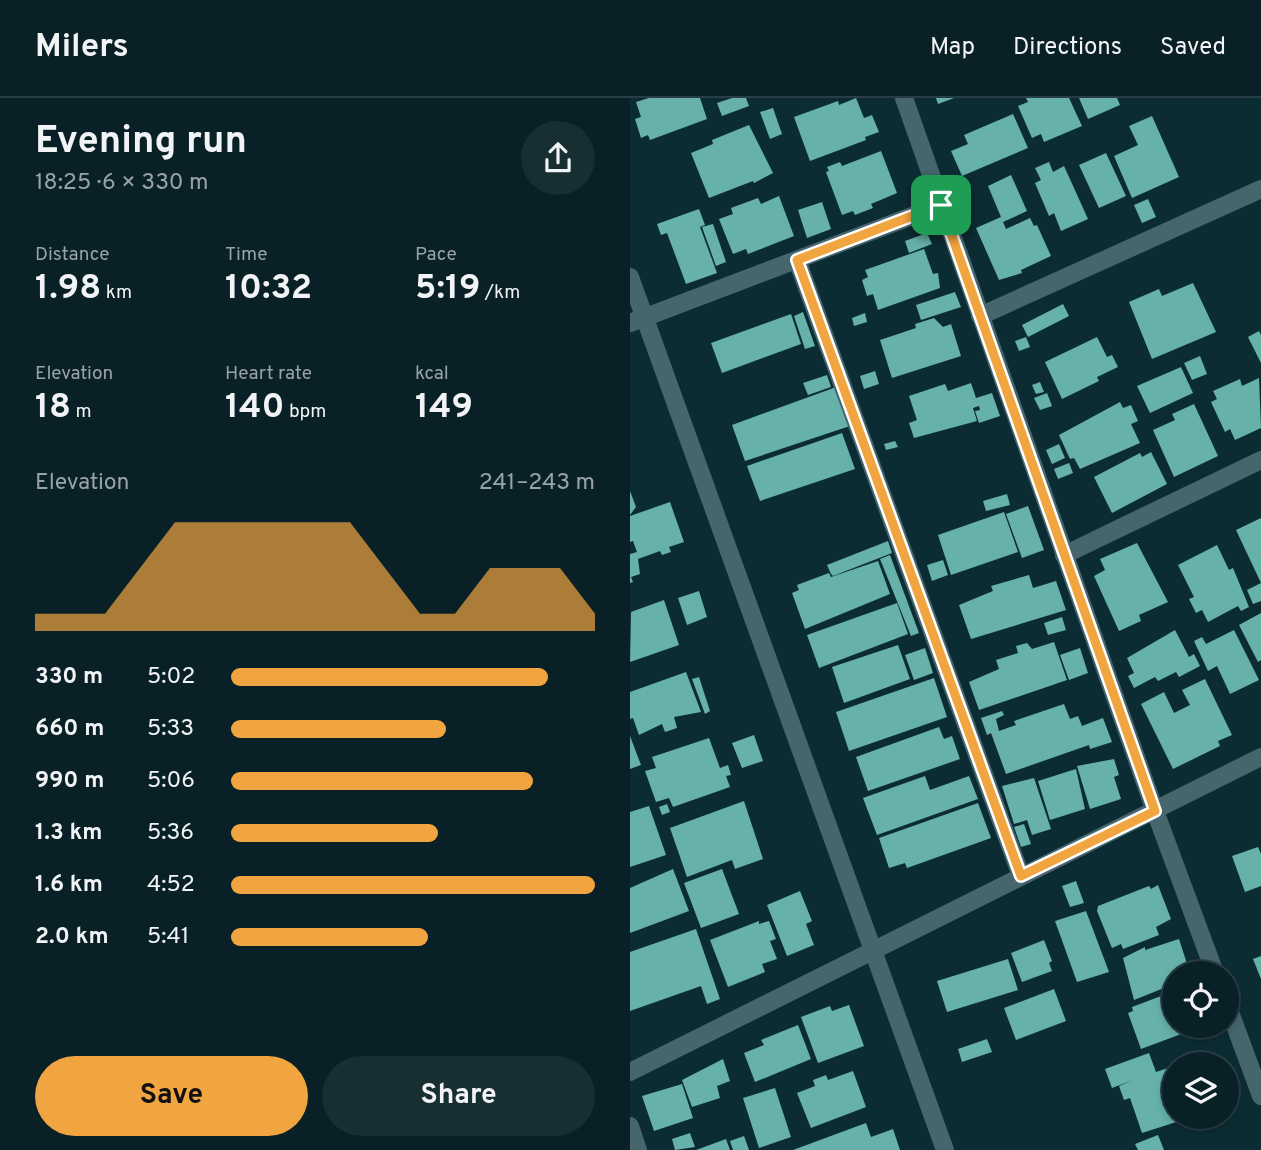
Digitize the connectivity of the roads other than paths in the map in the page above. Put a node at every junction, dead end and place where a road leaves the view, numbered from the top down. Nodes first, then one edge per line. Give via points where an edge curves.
1 (904, 98) edge
2 (1261, 189) edge
3 (941, 205) junction
4 (797, 260) junction
5 (630, 277) edge
6 (980, 316) junction
7 (637, 321) edge
8 (1261, 460) edge
9 (1064, 555) junction
10 (1261, 757) edge
11 (1155, 811) junction
12 (1021, 876) junction
13 (872, 950) junction
14 (1211, 961) edge
15 (1239, 1036) edge
16 (630, 1072) edge
17 (1261, 1096) edge
18 (630, 1126) edge
19 (638, 1150) edge
20 (945, 1150) edge

1 - 3 street
2 - 6 street
3 - 4 street
3 - 6 street
4 - 7 street
4 - 12 street
5 - 7 street
6 - 9 street
7 - 13 street
8 - 9 street
9 - 11 street
10 - 11 street
11 - 12 street
11 - 14 street
12 - 13 street
13 - 16 street
13 - 20 street
15 - 17 street
18 - 19 street

